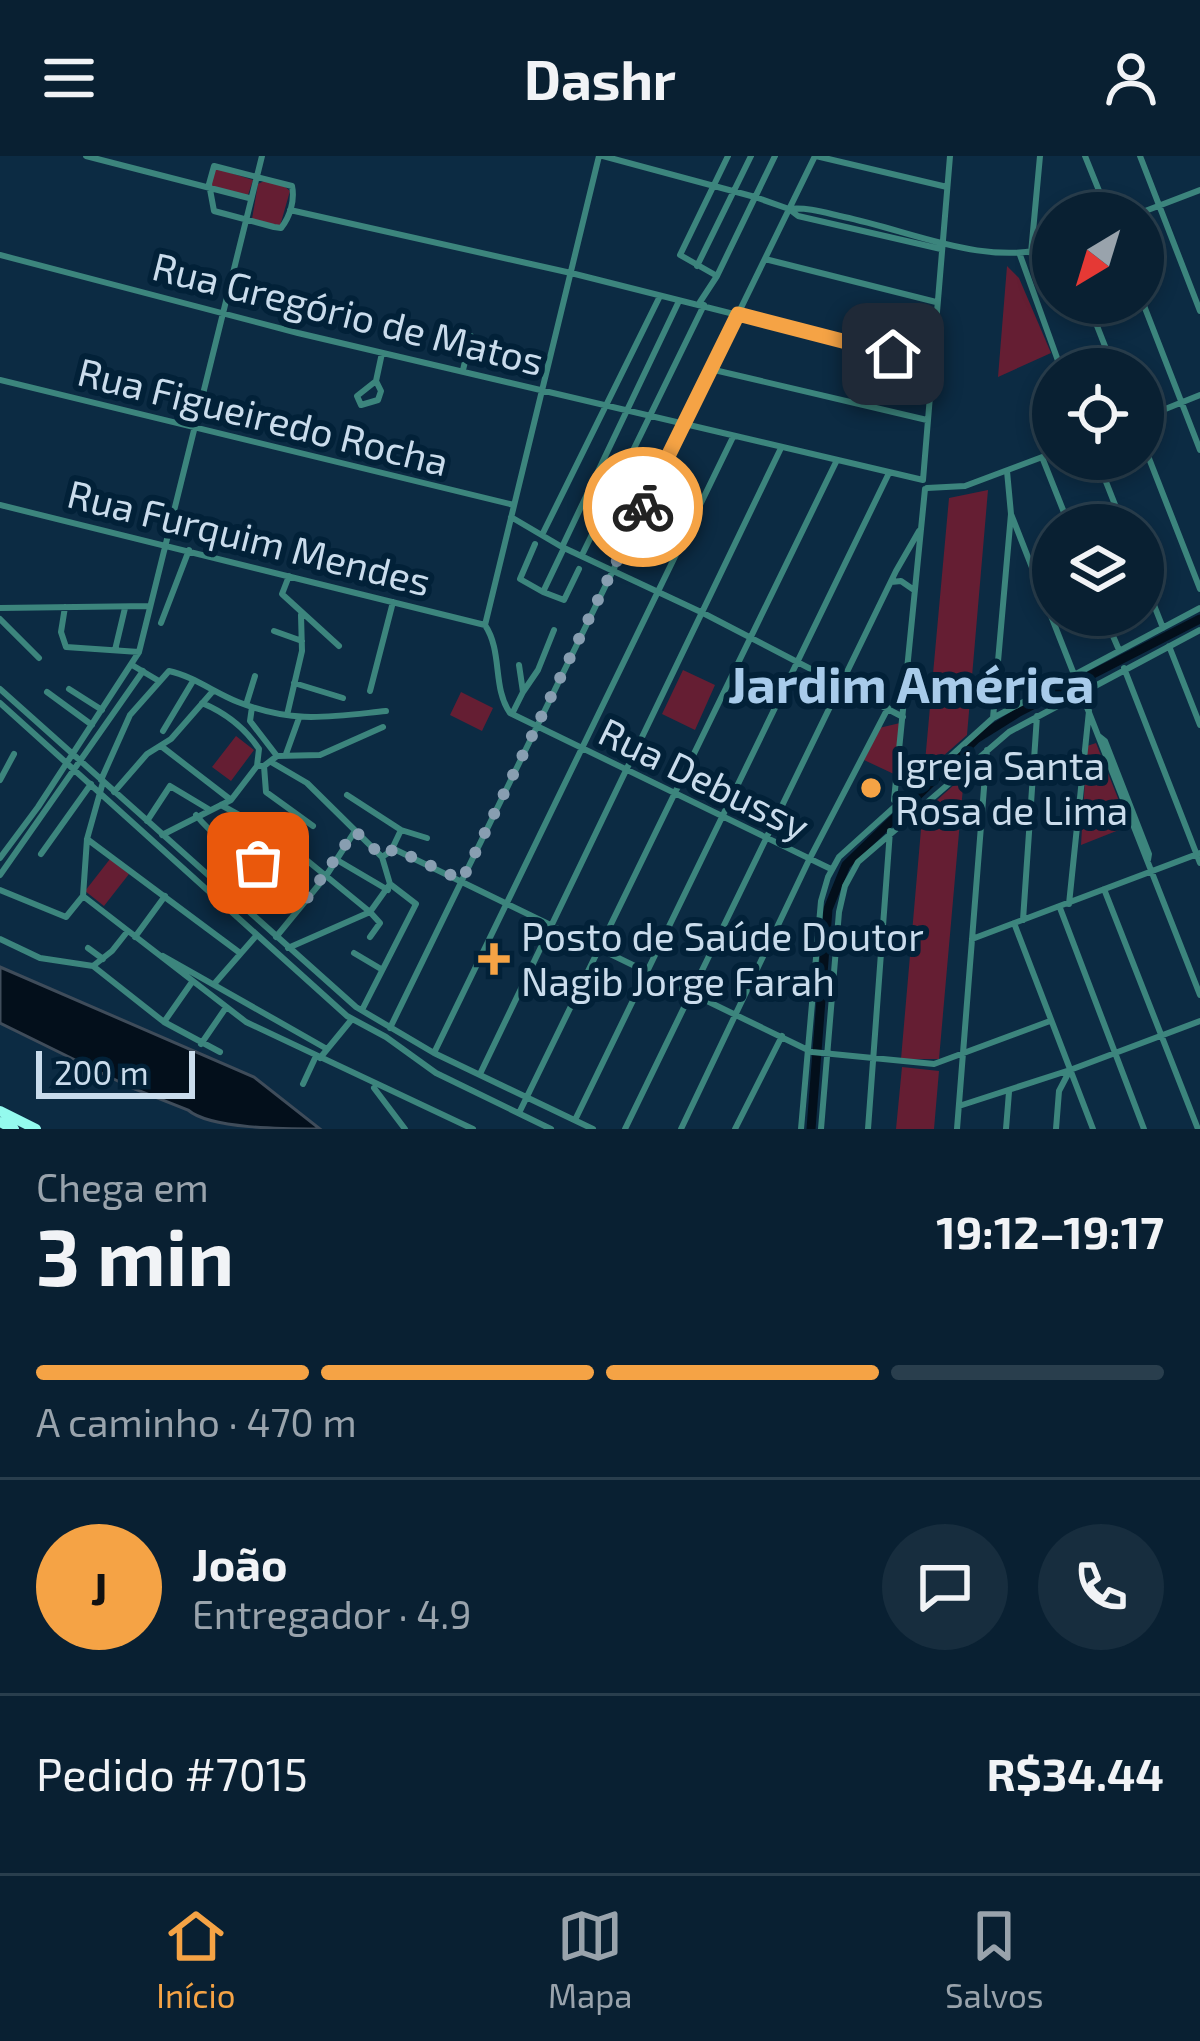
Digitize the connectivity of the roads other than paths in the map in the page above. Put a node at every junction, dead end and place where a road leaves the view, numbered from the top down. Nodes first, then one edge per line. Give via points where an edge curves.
1 (86, 156) edge
2 (262, 156) edge
3 (602, 156) edge
4 (728, 156) edge
5 (751, 156) edge
6 (775, 156) edge
7 (816, 156) edge
8 (950, 156) edge
9 (1040, 156) edge
10 (1085, 156) edge
11 (1140, 156) edge
12 (257, 176) junction
13 (947, 187) junction
14 (210, 188) junction
15 (712, 188) junction
16 (1200, 190) edge
17 (733, 192) junction
18 (1100, 192) edge
19 (1154, 192) edge
20 (755, 197) junction
21 (250, 198) junction
22 (1164, 204) edge
23 (789, 208) junction
24 (290, 210) junction
25 (1164, 219) edge
26 (248, 220) junction
27 (942, 245) junction
28 (1031, 253) joint
29 (0, 255) edge
30 (1020, 255) junction
31 (765, 259) junction
32 (697, 266) junction
33 (571, 273) junction
34 (717, 276) junction
35 (659, 296) junction
36 (680, 300) junction
37 (937, 302) junction
38 (701, 304) junction
39 (1200, 311) edge
40 (738, 314) junction
41 (224, 315) junction
42 (1151, 324) edge
43 (471, 336) dead end
44 (1053, 348) edge
45 (382, 353) junction
46 (932, 364) junction
47 (710, 369) junction
48 (463, 370) junction
49 (0, 380) edge
50 (376, 381) dead end
51 (543, 389) junction
52 (1200, 395) edge
53 (1181, 402) junction
54 (608, 404) junction
55 (630, 409) junction
56 (1164, 409) edge
57 (650, 414) junction
58 (927, 420) junction
59 (685, 423) junction
60 (193, 428) junction
61 (733, 437) junction
62 (782, 448) junction
63 (1200, 450) edge
64 (837, 460) junction
65 (1032, 462) edge
66 (1007, 471) junction
67 (889, 473) junction
68 (1157, 480) edge
69 (923, 486) junction
70 (0, 505) edge
71 (514, 505) junction
72 (1011, 514) junction
73 (511, 518) junction
74 (919, 531) junction
75 (542, 536) junction
76 (165, 544) junction
77 (535, 544) dead end
78 (563, 547) junction
79 (189, 550) junction
80 (582, 556) junction
81 (579, 569) dead end
82 (612, 570) junction
83 (289, 576) junction
84 (891, 582) junction
85 (1200, 589) edge
86 (914, 590) junction
87 (543, 592) junction
88 (658, 592) junction
89 (393, 602) junction
90 (125, 606) junction
91 (150, 606) junction
92 (65, 607) junction
93 (0, 608) edge
94 (1200, 608) edge
95 (703, 614) junction
96 (301, 615) junction
97 (0, 619) edge
98 (161, 622) dead end
99 (485, 625) junction
100 (1164, 627) edge
101 (554, 629) dead end
102 (1200, 629) edge
103 (274, 631) dead end
104 (1113, 636) edge
105 (1146, 636) edge
106 (750, 639) junction
107 (302, 641) junction
108 (339, 646) dead end
109 (1168, 646) junction
110 (116, 650) junction
111 (1118, 650) junction
112 (139, 652) junction
113 (39, 658) dead end
114 (796, 661) junction
115 (132, 665) junction
116 (519, 665) dead end
117 (1124, 668) junction
118 (143, 671) junction
119 (255, 676) dead end
120 (161, 679) junction
121 (193, 681) junction
122 (1078, 682) junction
123 (294, 683) junction
124 (842, 683) junction
125 (0, 689) edge
126 (69, 689) dead end
127 (213, 691) junction
128 (370, 691) dead end
129 (46, 692) dead end
130 (523, 692) junction
131 (343, 698) dead end
132 (994, 701) junction
133 (0, 703) edge
134 (202, 703) junction
135 (249, 706) junction
136 (888, 708) junction
137 (1089, 709) junction
138 (102, 710) junction
139 (1007, 710) junction
140 (386, 711) dead end
141 (287, 715) junction
142 (512, 715) junction
143 (1037, 716) junction
144 (249, 717) junction
145 (903, 717) junction
146 (299, 718) junction
147 (993, 718) junction
148 (92, 725) junction
149 (1200, 725) edge
150 (241, 727) junction
151 (383, 727) dead end
152 (536, 727) junction
153 (163, 731) dead end
154 (161, 746) junction
155 (581, 749) junction
156 (987, 750) junction
157 (14, 754) dead end
158 (72, 754) junction
159 (80, 761) junction
160 (271, 761) junction
161 (66, 763) junction
162 (74, 770) junction
163 (627, 770) junction
164 (0, 780) edge
165 (102, 781) junction
166 (91, 784) junction
167 (114, 792) junction
168 (100, 793) junction
169 (674, 794) junction
170 (347, 795) dead end
171 (231, 800) junction
172 (221, 806) junction
173 (210, 810) junction
174 (894, 813) junction
175 (196, 815) junction
176 (722, 816) junction
177 (147, 821) junction
178 (313, 826) dead end
179 (401, 830) junction
180 (355, 831) junction
181 (890, 831) junction
182 (162, 835) junction
183 (427, 838) dead end
184 (765, 838) junction
185 (87, 839) junction
186 (0, 841) edge
187 (8, 847) junction
188 (392, 849) junction
189 (41, 854) dead end
190 (382, 856) junction
191 (1199, 856) edge
192 (0, 858) edge
193 (337, 860) junction
194 (809, 860) junction
195 (831, 869) junction
196 (1152, 870) junction
197 (0, 875) edge
198 (326, 876) junction
199 (462, 880) junction
200 (389, 887) junction
201 (1104, 889) junction
202 (0, 890) edge
203 (82, 896) junction
204 (165, 896) junction
205 (305, 901) junction
206 (508, 903) junction
207 (1064, 905) junction
208 (370, 911) junction
209 (1018, 922) junction
210 (552, 925) junction
211 (265, 927) junction
212 (127, 932) junction
213 (257, 935) junction
214 (276, 937) junction
215 (370, 937) dead end
216 (135, 938) junction
217 (0, 939) edge
218 (972, 939) junction
219 (88, 948) dead end
220 (289, 948) junction
221 (600, 948) junction
222 (240, 953) junction
223 (354, 953) dead end
224 (160, 956) junction
225 (104, 959) junction
226 (93, 966) junction
227 (382, 969) junction
228 (647, 971) junction
229 (201, 976) junction
230 (193, 983) junction
231 (215, 983) junction
232 (692, 992) junction
233 (1200, 995) edge
234 (225, 1009) junction
235 (361, 1011) junction
236 (737, 1013) junction
237 (352, 1019) junction
238 (1050, 1021) junction
239 (1200, 1021) edge
240 (164, 1022) junction
241 (390, 1028) junction
242 (782, 1036) junction
243 (1162, 1036) junction
244 (201, 1044) junction
245 (327, 1049) junction
246 (220, 1052) dead end
247 (434, 1052) junction
248 (810, 1052) junction
249 (962, 1054) junction
250 (1115, 1054) junction
251 (826, 1055) junction
252 (318, 1057) junction
253 (873, 1059) junction
254 (1070, 1070) junction
255 (480, 1074) junction
256 (303, 1084) dead end
257 (372, 1084) junction
258 (1009, 1092) junction
259 (527, 1096) junction
260 (959, 1106) junction
261 (0, 1111) edge
262 (519, 1113) junction
263 (0, 1122) edge
264 (578, 1124) edge
265 (14, 1129) edge
266 (36, 1129) edge
267 (405, 1129) edge
268 (473, 1129) edge
269 (551, 1129) edge
270 (593, 1129) edge
271 (625, 1129) edge
272 (681, 1129) edge
273 (735, 1129) edge
274 (802, 1129) edge
275 (821, 1129) edge
276 (868, 1129) edge
277 (957, 1129) edge
278 (1006, 1129) edge
279 (1056, 1129) edge
280 (1093, 1129) edge
281 (1144, 1129) edge
282 (1198, 1129) edge

1 - 14 street
2 - 12 street
3 - 15 street
3 - 33 street
4 - 15 street
5 - 17 street
6 - 20 street
7 - 13 street
7 - 23 street
8 - 13 street
9 - 28 street
10 - 18 street
11 - 19 street
12 - 14 street via 217,165
12 - 21 street
12 - 24 street via 292,187
13 - 27 street
14 - 21 street
14 - 26 street via 214,211
15 - 17 street
15 - 32 street via 681,253
16 - 22 street
17 - 20 street
17 - 32 street
20 - 23 street
20 - 34 street
21 - 26 street
23 - 27 street
23 - 31 street
24 - 26 street via 280,228
24 - 33 street
25 - 39 street
26 - 41 street
27 - 30 street
27 - 37 street
28 - 30 street
29 - 41 street, Rua Gregório de Matos
30 - 44 street
31 - 37 street
31 - 40 street
32 - 34 street
33 - 35 street
33 - 51 street
34 - 38 street
35 - 36 street
35 - 54 street
36 - 38 street
36 - 55 street
37 - 46 street
38 - 40 street
38 - 57 street
40 - 46 street
40 - 47 street
41 - 45 street, Rua Gregório de Matos
41 - 60 street
42 - 53 street
43 - 48 street
45 - 48 street, Rua Gregório de Matos
45 - 50 street
46 - 58 street
47 - 58 street
47 - 59 street
48 - 51 street, Rua Gregório de Matos
49 - 60 street, Rua Figueiredo Rocha
51 - 54 street, Rua Gregório de Matos
51 - 71 street
52 - 53 street
53 - 56 street
53 - 63 street
54 - 55 street, Rua Gregório de Matos
54 - 75 street
55 - 57 street, Rua Gregório de Matos
55 - 78 street
57 - 59 street, Rua Gregório de Matos
57 - 80 street
58 - 69 street
59 - 61 street, Rua Gregório de Matos
59 - 82 street
60 - 71 street, Rua Figueiredo Rocha
60 - 76 street
61 - 62 street, Rua Gregório de Matos
61 - 88 street
62 - 64 street, Rua Gregório de Matos
62 - 95 street
64 - 67 street, Rua Gregório de Matos
64 - 106 street
65 - 66 street
66 - 69 street, Rua Gregório de Matos via 965,486
66 - 72 street
67 - 69 street, Rua Gregório de Matos
67 - 114 street
68 - 85 street
69 - 74 street
70 - 76 street, Rua Furquim Mendes
71 - 73 street
72 - 122 street
72 - 132 street
73 - 75 street
73 - 99 street
74 - 84 street
74 - 86 street
75 - 78 street
76 - 79 street, Rua Furquim Mendes
76 - 91 street
77 - 87 street via 520,579
78 - 80 street
78 - 87 street
79 - 83 street, Rua Furquim Mendes
79 - 98 street
80 - 82 street
81 - 87 street via 564,600
82 - 88 street
82 - 152 street
83 - 89 street, Rua Furquim Mendes
83 - 96 street via 282,594
84 - 86 street
84 - 124 street
86 - 145 street
88 - 95 street
88 - 155 street
89 - 99 street, Rua Furquim Mendes
89 - 128 street
90 - 91 street
90 - 92 street
90 - 110 street
91 - 112 street
92 - 93 street
92 - 110 street via 63,645
94 - 100 street
95 - 106 street
95 - 163 street
96 - 107 street
96 - 108 street
97 - 113 street
99 - 142 street
101 - 130 street
102 - 109 street
103 - 107 street
104 - 111 street
105 - 111 street
106 - 114 street
106 - 169 street
107 - 123 street
109 - 117 street
109 - 149 street
110 - 112 street
111 - 122 street
112 - 115 street
114 - 124 street
114 - 176 street
115 - 118 street
115 - 138 street
116 - 130 street
117 - 122 street
117 - 191 street
118 - 120 street
118 - 159 street
119 - 135 street
120 - 121 street via 173,671
120 - 165 street via 130,715
121 - 127 street
121 - 153 street
122 - 137 street
122 - 139 street
122 - 143 street
123 - 131 street
123 - 141 street
124 - 136 street
124 - 184 street
125 - 158 street
126 - 138 street
127 - 134 street
127 - 135 street
129 - 148 street
130 - 142 street
132 - 139 street
132 - 147 street
133 - 161 street
134 - 150 street
134 - 154 street
135 - 141 street
135 - 144 street
136 - 145 street
136 - 194 street
137 - 196 street
137 - 207 street
138 - 148 street
139 - 147 street
140 - 146 street
141 - 146 street
142 - 152 street, Rua Debussy
143 - 156 street
143 - 209 street
144 - 150 street
144 - 160 street
145 - 174 street
146 - 160 street
147 - 174 street
148 - 158 street
150 - 160 street
151 - 160 street via 320,755
152 - 155 street, Rua Debussy
152 - 199 street
154 - 167 street
154 - 171 street
155 - 163 street, Rua Debussy
155 - 206 street
156 - 174 street
156 - 218 street
157 - 164 street
158 - 159 street
158 - 161 street
159 - 162 street
159 - 165 street
160 - 171 street
160 - 178 street via 266,792
160 - 180 street via 307,783
161 - 162 street
161 - 187 street
162 - 166 street
162 - 197 street
163 - 169 street, Rua Debussy
163 - 210 street
165 - 167 street
165 - 168 street
166 - 168 street
166 - 189 street
167 - 177 street
168 - 185 street
168 - 213 street
169 - 176 street, Rua Debussy
169 - 221 street
170 - 179 street
171 - 172 street
172 - 173 street
172 - 198 street via 265,828
173 - 175 street
173 - 177 street via 170,786
174 - 181 street
174 - 195 street
175 - 182 street
175 - 205 street
176 - 184 street, Rua Debussy
176 - 228 street
177 - 182 street
179 - 183 street
179 - 188 street
180 - 190 street
180 - 193 street
181 - 251 street via 858,862 842,894
181 - 253 street
182 - 211 street
184 - 194 street, Rua Debussy
184 - 232 street
185 - 203 street
185 - 204 street
186 - 187 street
187 - 192 street
188 - 190 street
188 - 199 street
190 - 200 street
191 - 196 street
193 - 198 street
193 - 200 street
194 - 195 street, Rua Debussy
194 - 236 street
195 - 248 street via 821,901
196 - 201 street
196 - 233 street
198 - 205 street
198 - 208 street
199 - 206 street
199 - 241 street
200 - 208 street
200 - 227 street via 416,904
201 - 207 street
201 - 243 street
202 - 203 street via 64,916
203 - 212 street
204 - 216 street
204 - 222 street
205 - 214 street
206 - 210 street
206 - 247 street
207 - 209 street
207 - 250 street
208 - 215 street via 380,923
208 - 220 street
209 - 218 street
209 - 238 street
210 - 221 street
210 - 255 street
211 - 213 street
211 - 214 street
212 - 216 street
212 - 225 street
213 - 222 street
213 - 237 street
214 - 220 street
216 - 224 street
217 - 226 street via 40,958
218 - 249 street
219 - 225 street
220 - 235 street
221 - 228 street
221 - 259 street
222 - 231 street
223 - 227 street
224 - 229 street
224 - 230 street
225 - 226 street
226 - 240 street
227 - 235 street
228 - 232 street
228 - 264 street
229 - 230 street
229 - 231 street
230 - 234 street
230 - 240 street
231 - 245 street
232 - 236 street
232 - 271 street
234 - 244 street
234 - 252 street
235 - 237 street
235 - 241 street
236 - 242 street
236 - 272 street
237 - 245 street
237 - 262 street
238 - 249 street
238 - 254 street
239 - 243 street
240 - 244 street
241 - 247 street
242 - 248 street
242 - 273 street
243 - 250 street
243 - 282 street
244 - 246 street
245 - 252 street
247 - 255 street
248 - 251 street
248 - 274 street
249 - 253 street via 934,1064
249 - 260 street
250 - 254 street
250 - 281 street
251 - 253 street
251 - 275 street
252 - 256 street
252 - 257 street
253 - 276 street
254 - 258 street
254 - 279 street
254 - 280 street
255 - 259 street
257 - 267 street
257 - 268 street
258 - 260 street
258 - 278 street
259 - 262 street
259 - 264 street
260 - 277 street
261 - 266 highway
262 - 269 street
263 - 265 highway
264 - 270 street

